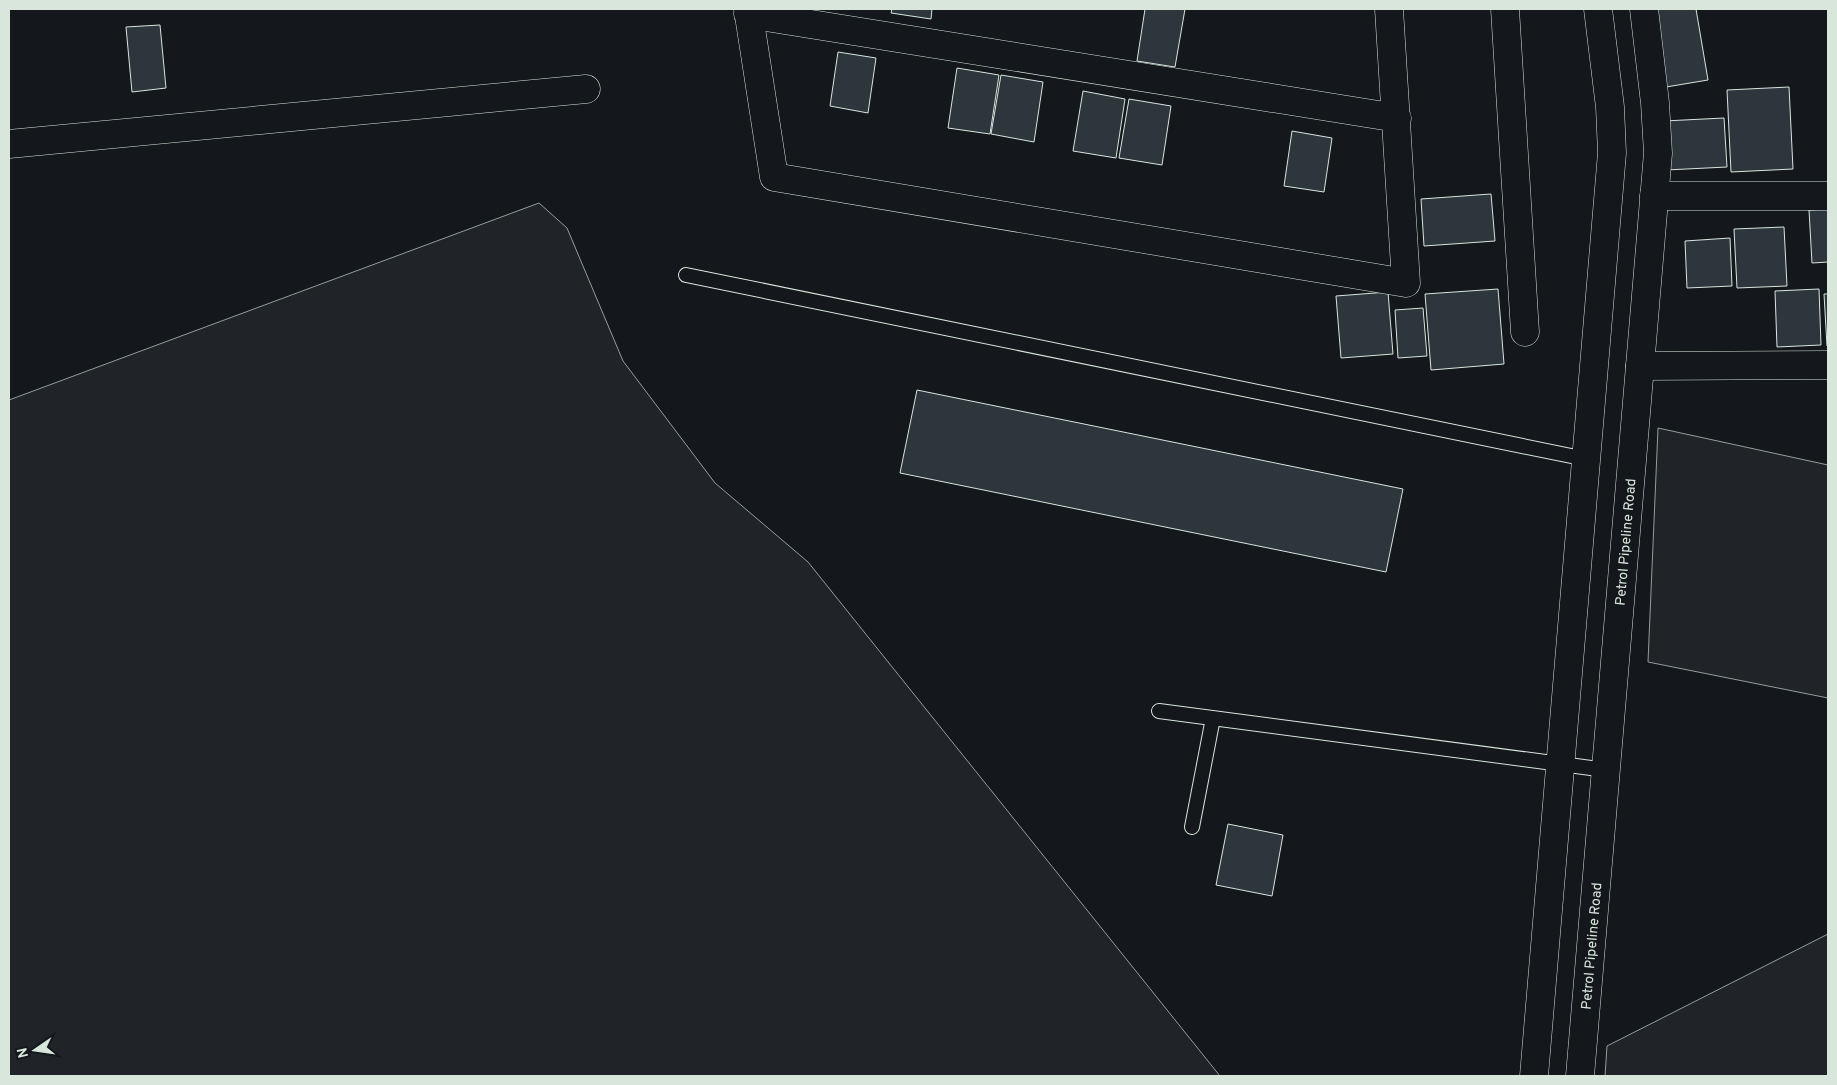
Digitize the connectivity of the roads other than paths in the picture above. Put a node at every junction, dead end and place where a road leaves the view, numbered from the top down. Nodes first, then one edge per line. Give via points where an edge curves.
1 (1389, 9) edge
2 (1505, 9) edge
3 (1598, 9) edge
4 (1644, 9) edge
5 (748, 11) edge
6 (586, 88) dead end
7 (1397, 118) junction
8 (9, 144) edge
9 (1654, 196) junction
10 (1828, 196) edge
11 (686, 275) dead end
12 (1525, 332) dead end
13 (1828, 365) edge
14 (1640, 366) junction
15 (1586, 459) junction
16 (1160, 711) dead end
17 (1213, 718) junction
18 (1561, 765) junction
19 (1606, 770) junction
20 (1192, 827) dead end
21 (1534, 1076) edge
22 (1580, 1076) edge

1 - 7 street
2 - 12 street
3 - 15 street via 1612,153
4 - 9 street, Petrol Pipeline Road via 1656,112 1658,153
5 - 7 street
5 - 7 street via 774,177 1406,283
6 - 8 street
9 - 10 street
9 - 14 street, Petrol Pipeline Road
11 - 15 lane
13 - 14 street
14 - 19 street, Petrol Pipeline Road
15 - 18 street
16 - 17 lane
17 - 18 lane
17 - 20 lane
18 - 19 lane
18 - 21 street
19 - 22 street, Petrol Pipeline Road

